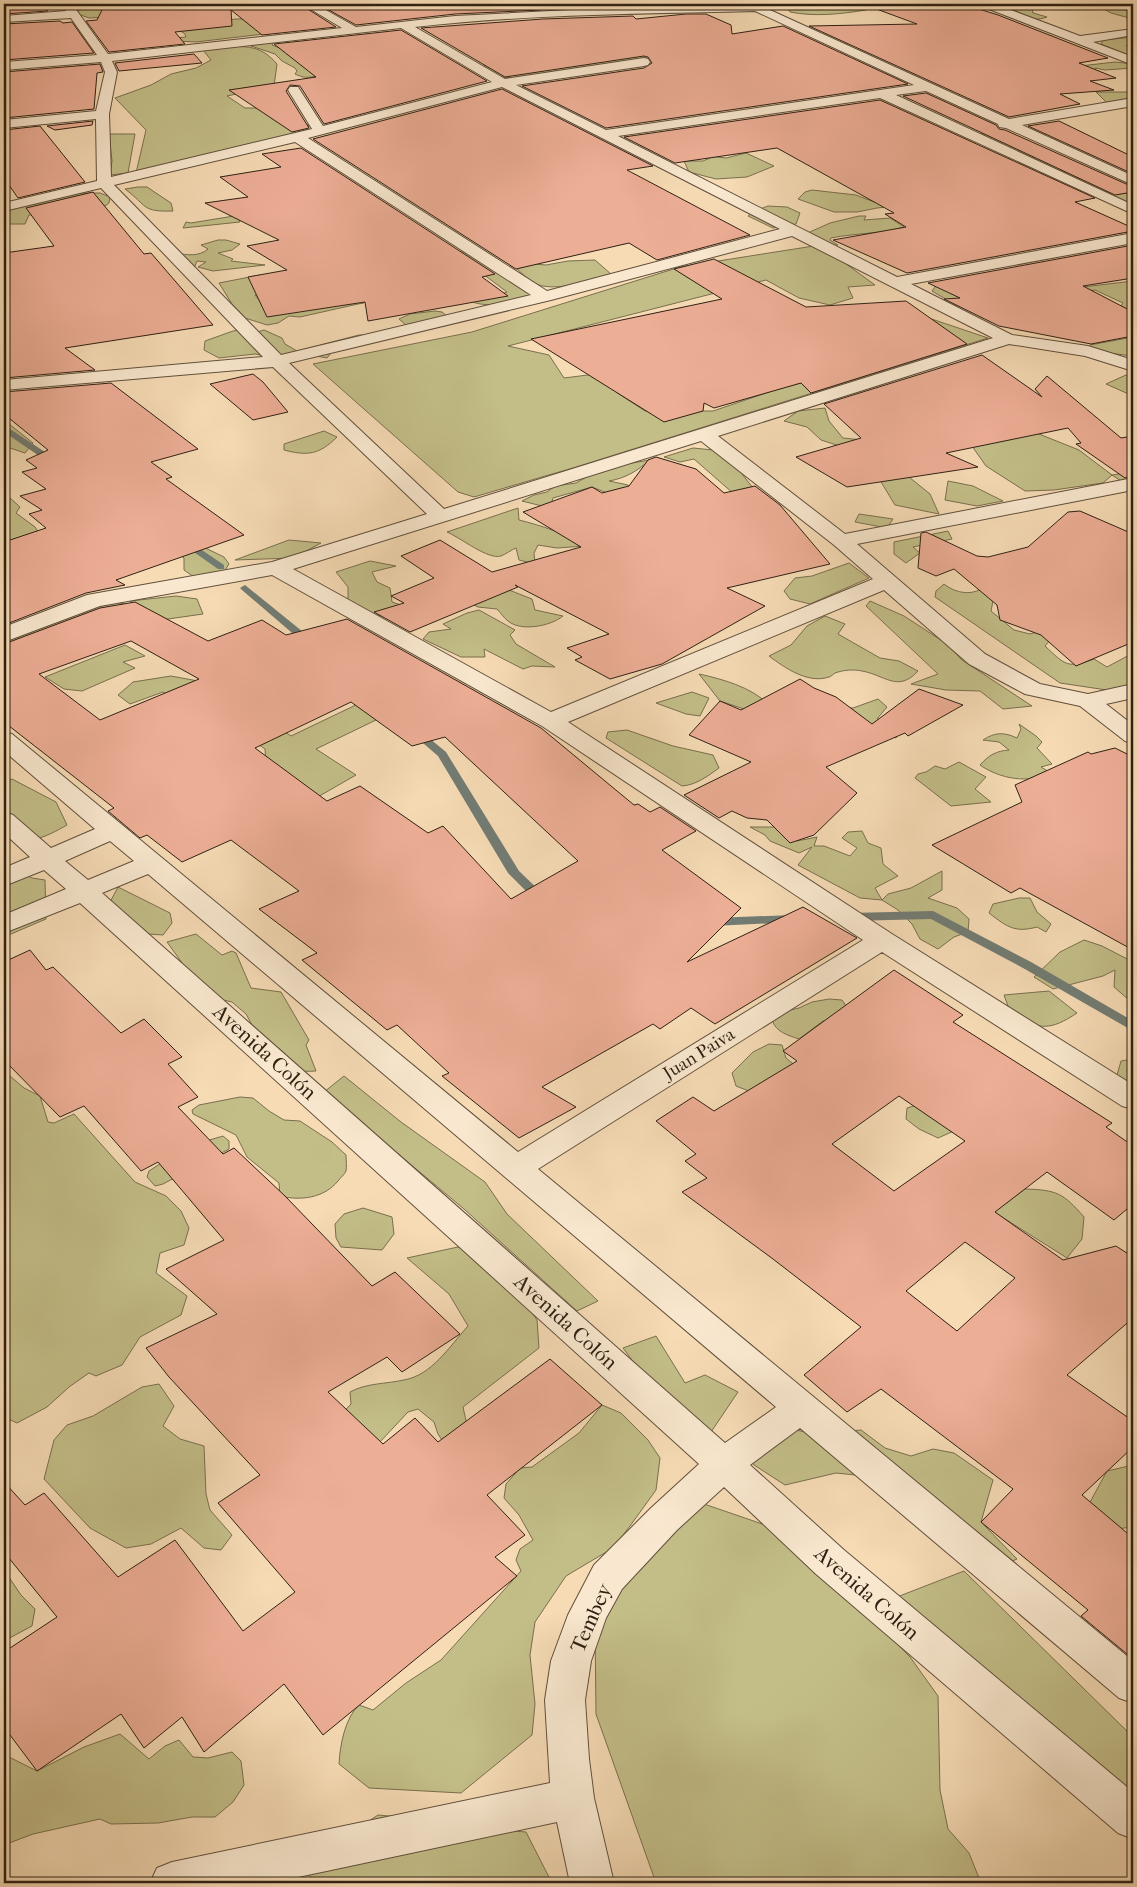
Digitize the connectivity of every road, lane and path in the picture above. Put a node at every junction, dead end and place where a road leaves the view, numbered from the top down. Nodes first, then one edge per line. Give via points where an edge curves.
1 (307, 4) edge
2 (785, 4) edge
3 (985, 4) edge
4 (1120, 4) edge
5 (606, 7) edge
6 (757, 8) junction
7 (71, 9) edge
8 (443, 9) dead end
9 (1133, 9) edge
10 (454, 18) junction
11 (4, 19) edge
12 (402, 24) junction
13 (352, 29) junction
14 (1133, 32) edge
15 (1079, 41) junction
16 (105, 58) junction
17 (644, 62) dead end
18 (1133, 62) edge
19 (4, 66) edge
20 (503, 83) junction
21 (926, 87) junction
22 (294, 90) dead end
23 (881, 93) junction
24 (1133, 102) edge
25 (102, 114) junction
26 (1006, 123) junction
27 (4, 124) edge
28 (320, 131) junction
29 (961, 131) junction
30 (605, 134) junction
31 (297, 137) junction
32 (1133, 181) edge
33 (104, 183) junction
34 (4, 207) edge
35 (1133, 210) edge
36 (792, 231) junction
37 (1133, 238) edge
38 (894, 282) junction
39 (545, 297) junction
40 (1008, 339) junction
41 (277, 362) junction
42 (1133, 366) edge
43 (4, 385) edge
44 (703, 433) junction
45 (1133, 484) edge
46 (440, 516) junction
47 (840, 541) junction
48 (275, 568) junction
49 (887, 581) junction
50 (4, 635) edge
51 (1133, 691) edge
52 (1088, 701) junction
53 (550, 721) junction
54 (1133, 736) edge
55 (4, 739) edge
56 (4, 820) edge
57 (114, 830) junction
58 (49, 859) junction
59 (152, 863) junction
60 (4, 878) edge
61 (85, 891) junction
62 (4, 925) edge
63 (882, 940) junction
64 (1133, 1099) edge
65 (516, 1168) junction
66 (802, 1407) junction
67 (724, 1464) junction
68 (1133, 1685) edge
69 (573, 1798) junction
70 (1133, 1819) edge
71 (172, 1883) edge
72 (592, 1883) edge

1 - 13 street
2 - 6 street
3 - 15 street
4 - 9 street
5 - 6 street
5 - 10 street
6 - 21 street
7 - 11 street
7 - 16 street
8 - 10 street
10 - 12 street
12 - 13 street
12 - 20 street
13 - 16 street
14 - 15 street
15 - 18 street
16 - 19 street
16 - 25 street via 111,72
17 - 20 street
20 - 28 street
20 - 30 street
21 - 23 street
21 - 26 street
22 - 28 street
23 - 29 street
23 - 30 street
24 - 26 street
25 - 27 street
25 - 33 street
26 - 29 street
26 - 32 street
28 - 31 street
29 - 35 street
30 - 36 street
31 - 33 street
31 - 39 street
33 - 34 street
33 - 41 street
36 - 38 street
36 - 39 street
37 - 38 street
38 - 40 street
39 - 41 street
40 - 42 street via 1088,351
40 - 44 street
41 - 43 street
41 - 46 street
44 - 46 street
44 - 47 street
45 - 47 street
46 - 48 street
47 - 49 street
48 - 50 street via 95,600
48 - 53 street
49 - 52 street via 977,659 1033,689
49 - 53 street
51 - 52 street
52 - 54 street
53 - 63 street
55 - 57 street
56 - 58 street, Avenida Colón
57 - 58 street
57 - 59 street
58 - 60 street
58 - 61 street, Avenida Colón
59 - 61 street
59 - 65 street
61 - 62 street
61 - 67 street, Avenida Colón
63 - 64 street
63 - 65 street, Juan Paiva
65 - 66 street
66 - 67 street, Tembey
66 - 68 street
67 - 69 street, Tembey via 664,1518 608,1577 588,1615 571,1662 566,1700
67 - 70 street, Avenida Colón via 830,1562
69 - 71 street
69 - 72 street, Tembey

